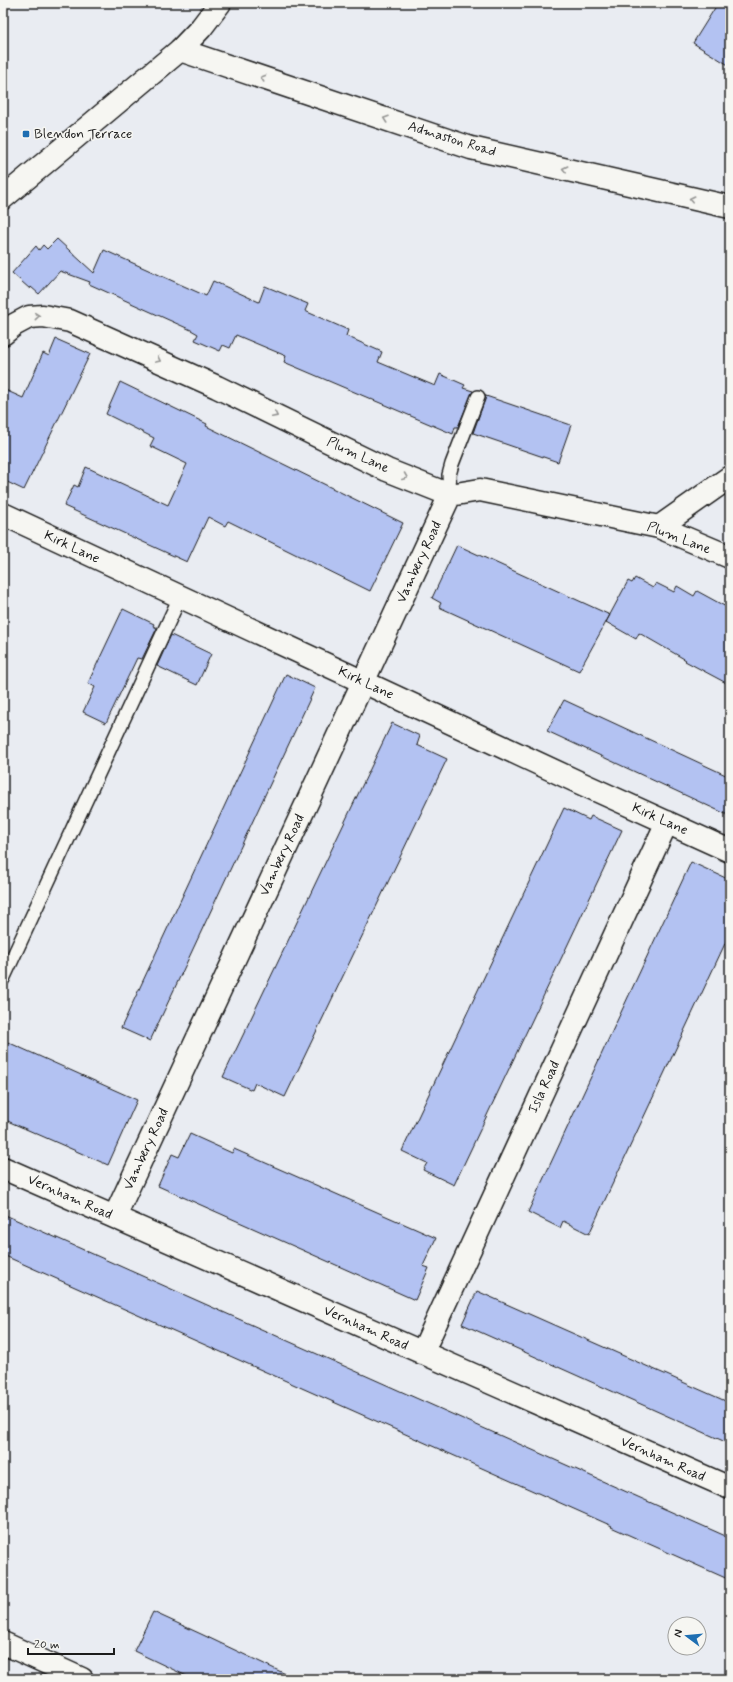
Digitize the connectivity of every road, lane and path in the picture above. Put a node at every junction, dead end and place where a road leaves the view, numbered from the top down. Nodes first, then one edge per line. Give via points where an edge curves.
1 (220, 3) edge
2 (180, 50) junction
3 (3, 198) edge
4 (730, 207) edge
5 (3, 334) edge
6 (478, 398) dead end
7 (730, 477) edge
8 (450, 495) junction
9 (3, 514) edge
10 (659, 527) junction
11 (730, 557) edge
12 (180, 597) junction
13 (363, 681) junction
14 (667, 822) junction
15 (730, 851) edge
16 (3, 979) edge
17 (3, 1168) edge
18 (115, 1216) junction
19 (422, 1353) junction
20 (730, 1488) edge
21 (3, 1643) edge
22 (82, 1679) edge

1 - 2 street
2 - 3 street
4 -> 2 street, Admaston Road via 472,148
5 -> 8 street, Plum Lane via 29,317 43,316 70,321 216,387 387,470
6 - 8 lane via 452,464 449,475
7 - 10 street
8 - 10 street, Plum Lane via 480,490
8 - 13 street, Vambery Road
9 - 12 street, Kirk Lane
10 - 11 street, Plum Lane
12 - 13 street, Kirk Lane
12 - 16 lane
13 - 14 street, Kirk Lane
13 - 18 street, Vambery Road
14 - 15 street, Kirk Lane
14 - 19 street, Isla Road
17 - 18 street, Vernham Road
18 - 19 street, Vernham Road
19 - 20 street, Vernham Road
21 - 22 street

